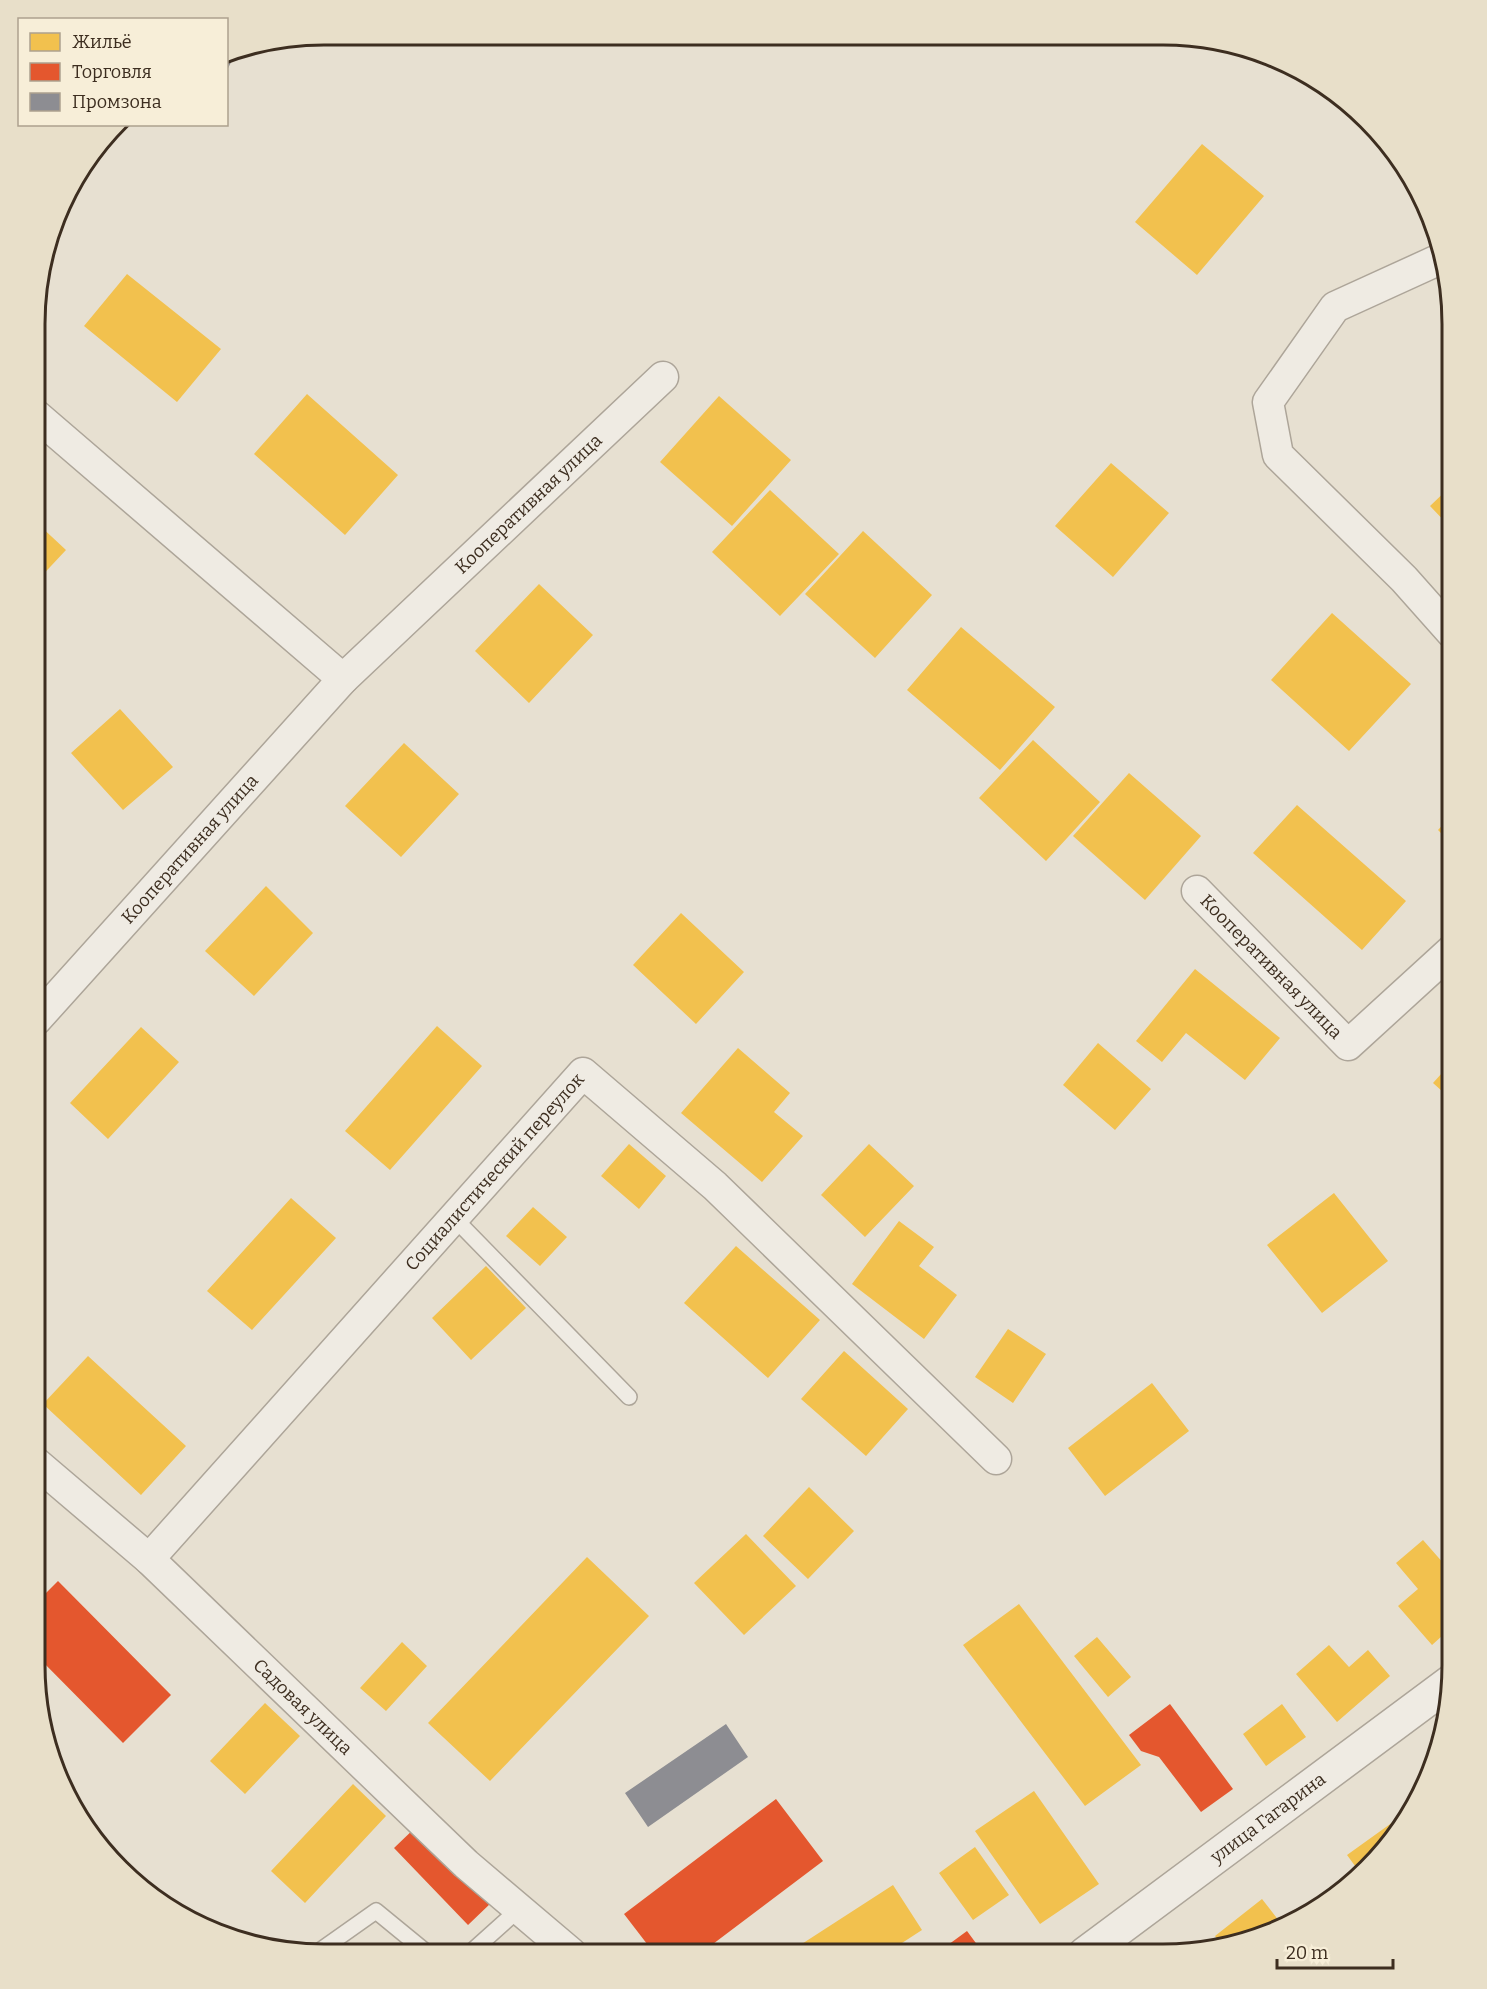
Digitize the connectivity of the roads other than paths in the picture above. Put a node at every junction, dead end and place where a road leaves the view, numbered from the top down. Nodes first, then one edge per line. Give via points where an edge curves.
1 (1435, 262) edge
2 (663, 377) dead end
3 (45, 423) edge
4 (1442, 622) edge
5 (343, 679) junction
6 (1197, 891) dead end
7 (1442, 959) edge
8 (45, 1010) edge
9 (454, 1218) junction
10 (629, 1397) dead end
11 (996, 1459) dead end
12 (45, 1471) edge
13 (149, 1559) junction
14 (1441, 1690) edge
15 (519, 1909) junction
16 (329, 1944) edge
17 (416, 1944) edge
18 (480, 1944) edge
19 (561, 1944) edge
20 (1098, 1944) edge

1 - 4 street via 1335,307 1268,402 1278,454
2 - 5 street, Кооперативная улица
3 - 5 street
5 - 8 street, Кооперативная улица
6 - 7 street, Кооперативная улица via 1348,1045
9 - 10 lane
9 - 11 street, Социалистический переулок via 583,1073 715,1186
9 - 13 street, Социалистический переулок
12 - 13 street, Садовая улица
13 - 15 street, Садовая улица via 466,1864
14 - 20 street, улица Гагарина
15 - 18 lane
15 - 19 street, Садовая улица
16 - 17 lane via 376,1911

